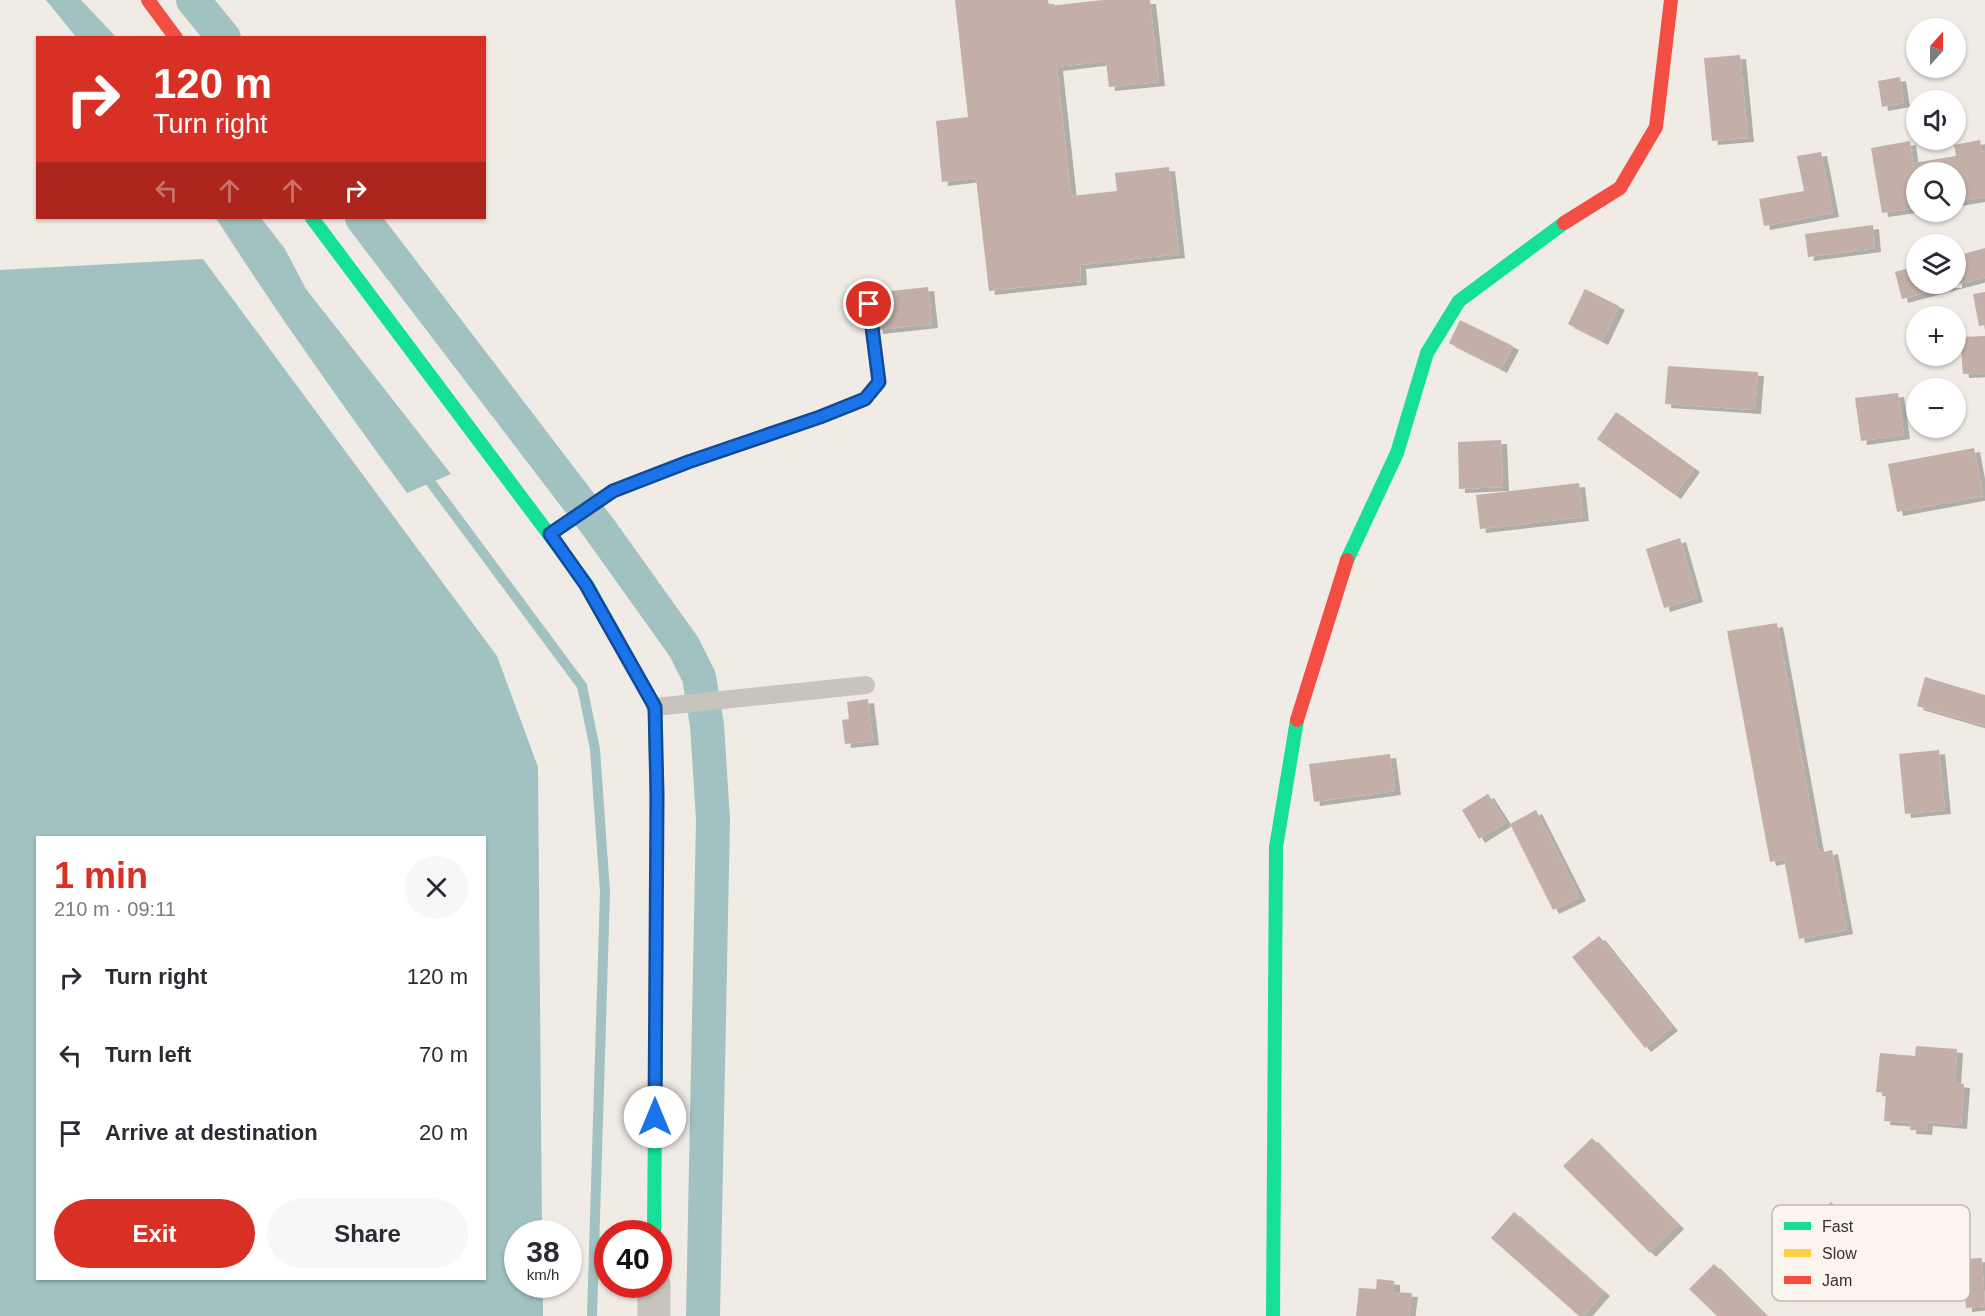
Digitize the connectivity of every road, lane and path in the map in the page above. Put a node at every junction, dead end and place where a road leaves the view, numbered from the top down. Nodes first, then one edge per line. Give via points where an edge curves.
1 (148, 0) edge
2 (1671, 0) edge
3 (175, 36) edge
4 (313, 219) edge
5 (869, 304) dead end
6 (550, 534) junction
7 (866, 685) dead end
8 (655, 707) junction
9 (654, 1220) edge
10 (654, 1298) edge
11 (654, 1316) edge
12 (1273, 1316) edge

1 - 3 street
2 - 12 street via 1656,127 1620,188 1556,228 1459,301 1427,353 1397,453 1344,565 1295,726 1276,847
4 - 6 street
5 - 6 street via 879,382 865,399 613,491
6 - 8 street via 586,585
7 - 8 lane
8 - 9 street
10 - 11 street

